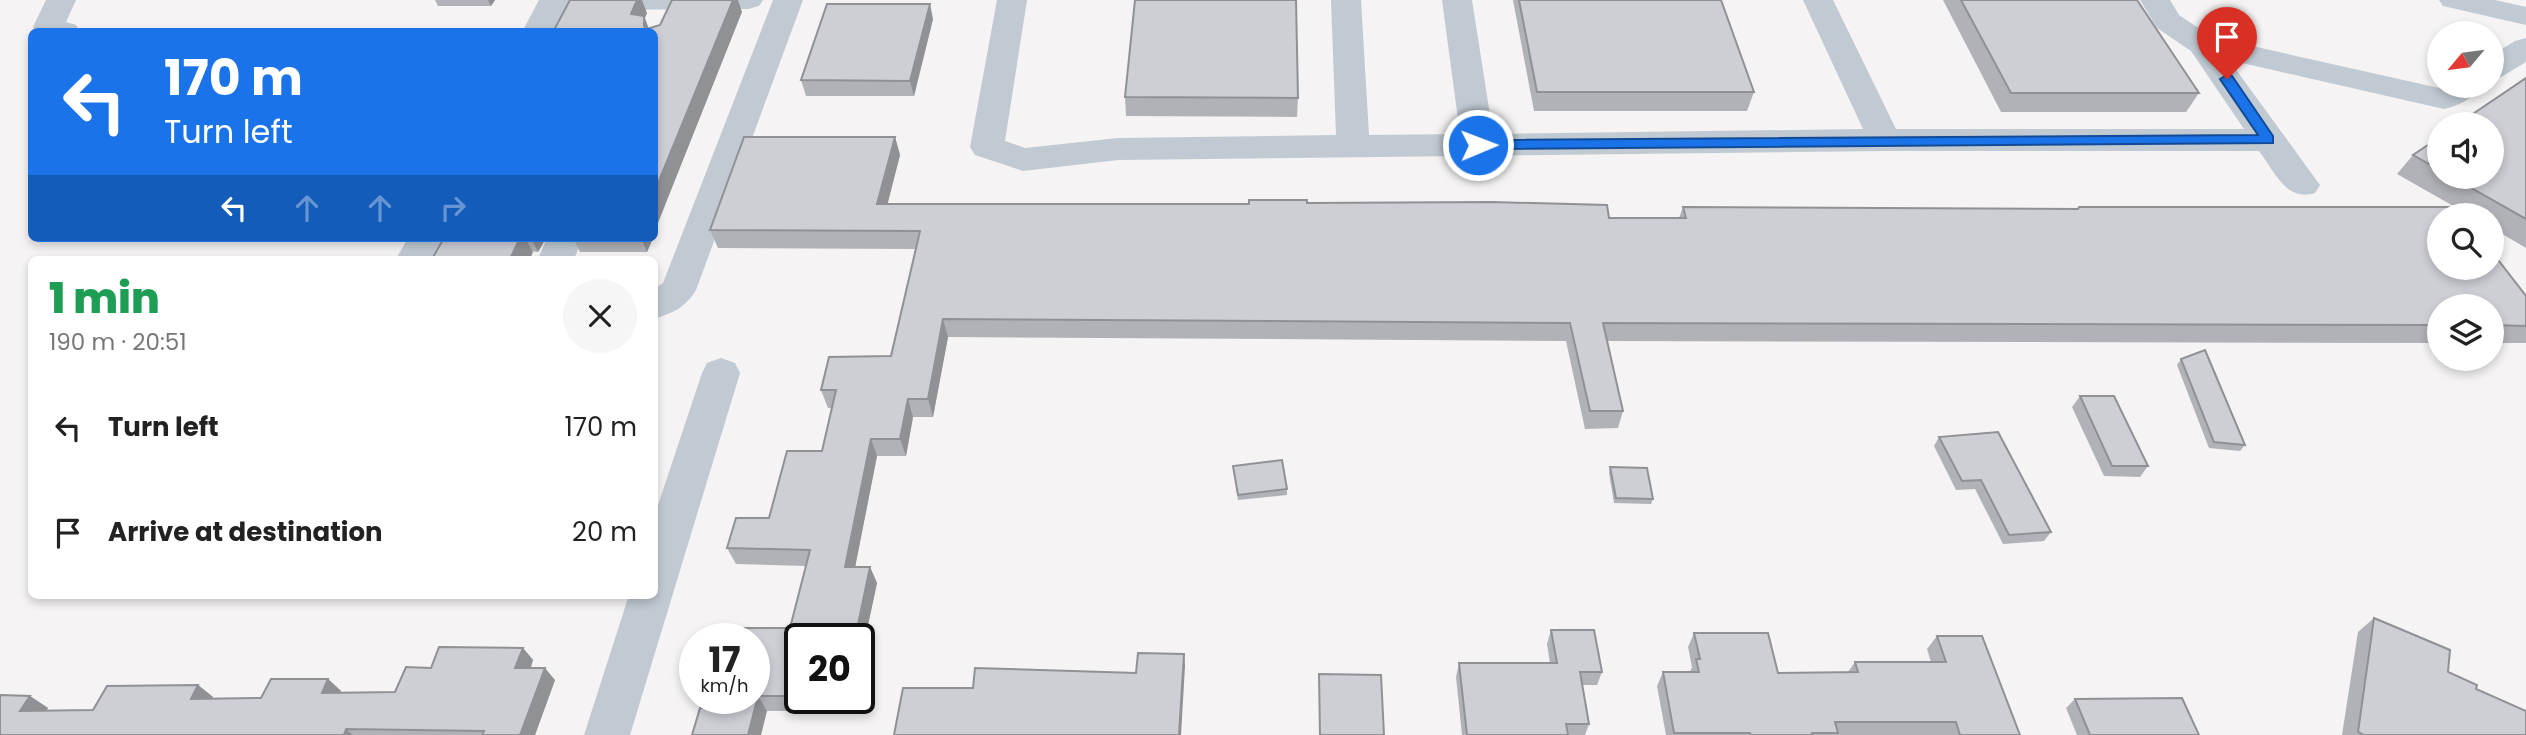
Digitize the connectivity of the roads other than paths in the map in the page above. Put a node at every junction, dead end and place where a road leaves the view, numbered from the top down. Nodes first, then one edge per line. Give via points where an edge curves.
1 (61, 0) edge
2 (748, 0) edge
3 (788, 0) edge
4 (1012, 0) edge
5 (1346, 0) edge
6 (1457, 0) edge
7 (1818, 0) edge
8 (2155, 0) edge
9 (2454, 0) edge
10 (553, 1) edge
11 (667, 8) edge
12 (2526, 16) edge
13 (54, 28) edge
14 (539, 28) edge
15 (2202, 44) junction
16 (2526, 48) edge
17 (2504, 62) edge
18 (2427, 95) edge
19 (2268, 139) junction
20 (1885, 140) junction
21 (1478, 145) junction
22 (1353, 146) junction
23 (2303, 185) dead end
24 (658, 304) edge
25 (721, 373) dead end
26 (658, 572) edge
27 (651, 599) edge
28 (607, 735) edge

1 - 13 street via 48,26
2 - 11 street
3 - 24 street via 678,290
4 - 22 street via 987,147 1023,160 1118,149
5 - 22 street
6 - 21 street
7 - 20 street
8 - 15 street via 2168,21
9 - 12 street
10 - 11 street
10 - 14 street
15 - 18 street
15 - 19 street
16 - 17 street
19 - 20 street
19 - 23 street
20 - 21 street
21 - 22 street
25 - 26 street
27 - 28 street

